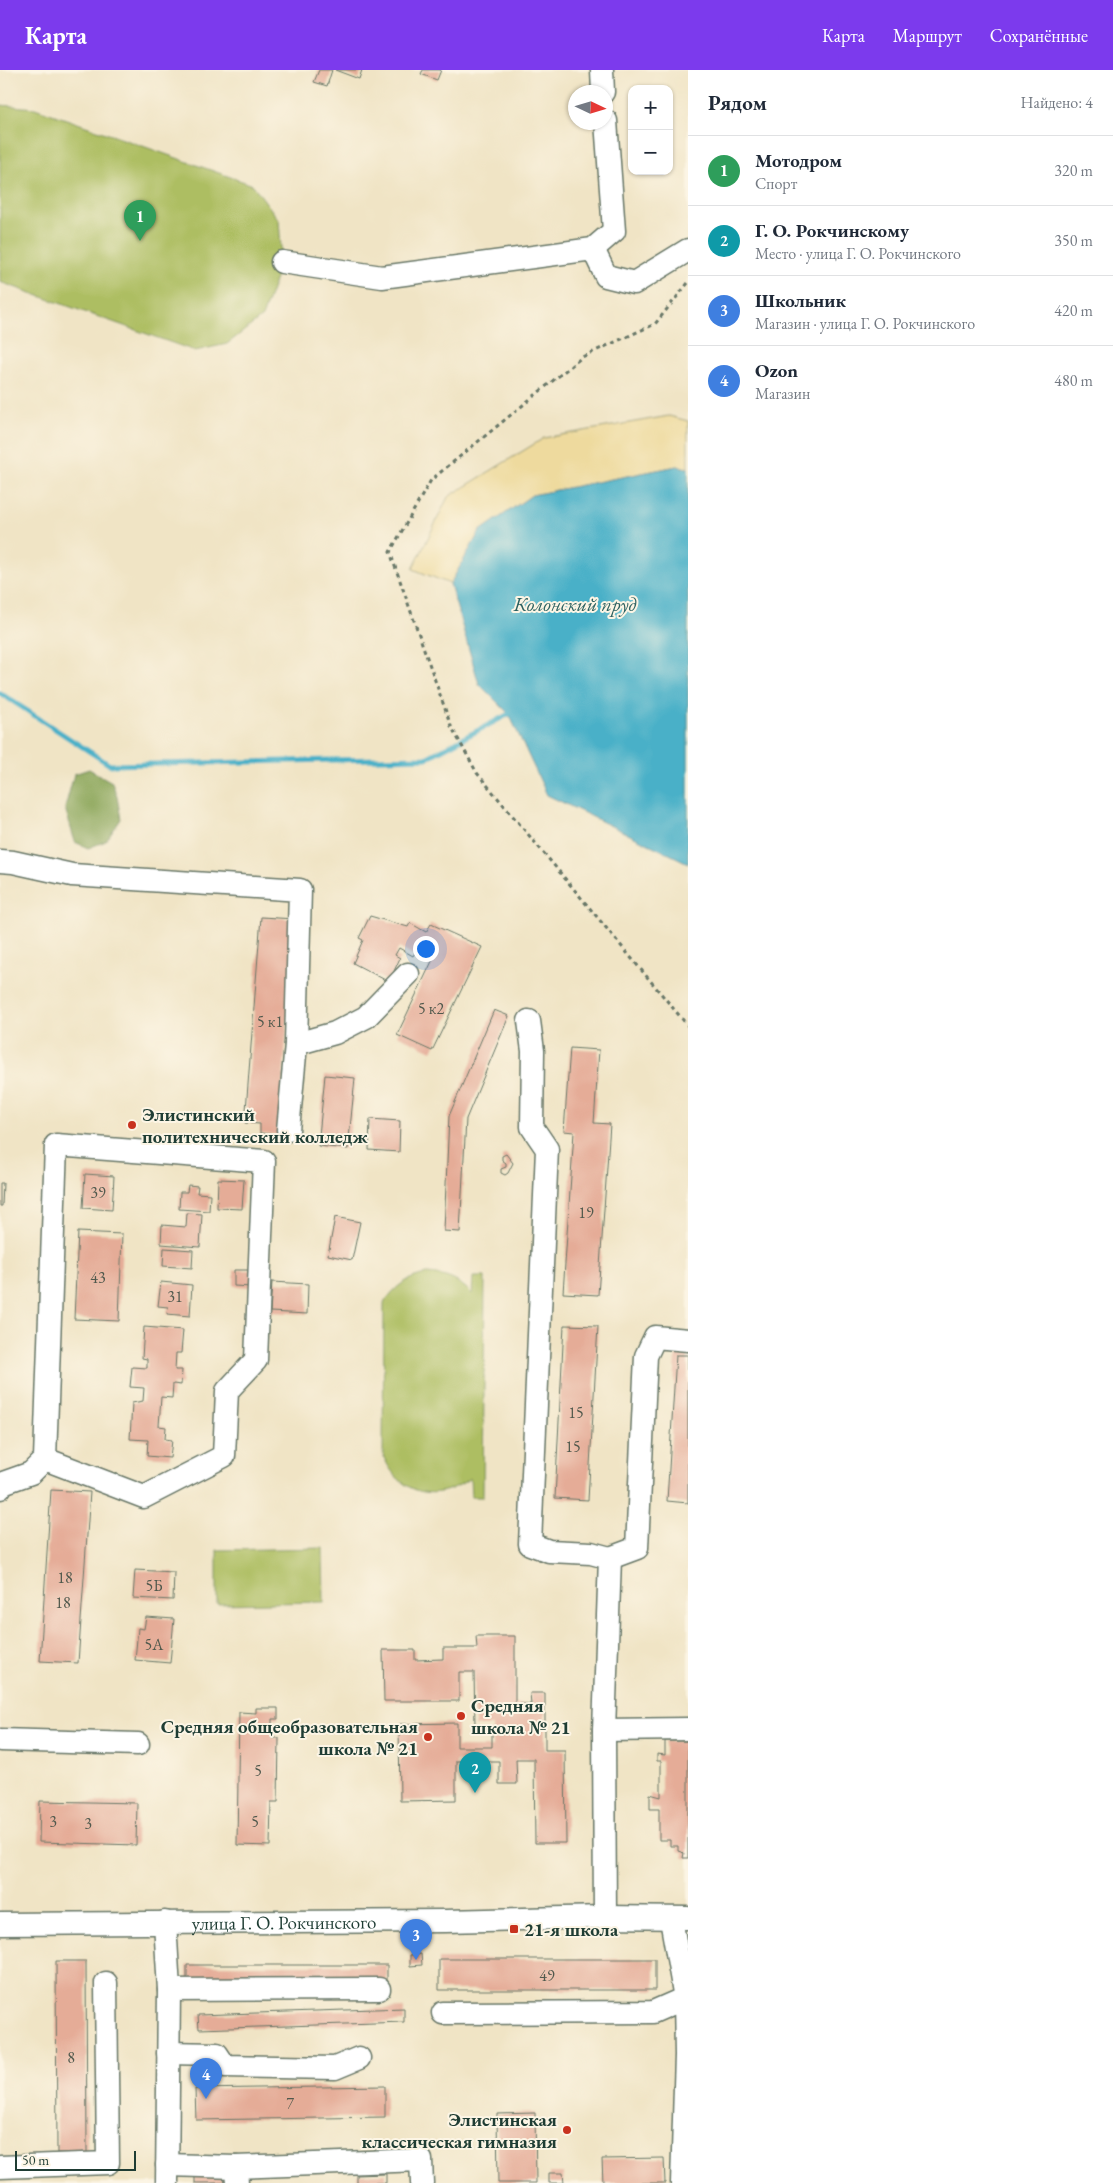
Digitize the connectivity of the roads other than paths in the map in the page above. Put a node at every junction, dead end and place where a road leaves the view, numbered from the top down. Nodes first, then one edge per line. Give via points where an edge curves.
1 (602, 70) edge
2 (603, 85) edge
3 (607, 130) edge
4 (593, 249) junction
5 (688, 250) edge
6 (282, 262) dead end
7 (0, 861) edge
8 (408, 974) dead end
9 (529, 1021) dead end
10 (296, 1044) junction
11 (288, 1130) dead end
12 (688, 1340) edge
13 (45, 1459) junction
14 (0, 1484) edge
15 (0, 1488) edge
16 (610, 1558) junction
17 (604, 1730) junction
18 (688, 1730) edge
19 (0, 1740) edge
20 (138, 1744) dead end
21 (605, 1917) junction
22 (679, 1918) edge
23 (165, 1922) junction
24 (0, 1924) edge
25 (106, 1983) dead end
26 (379, 1989) dead end
27 (169, 1990) junction
28 (687, 2001) edge
29 (444, 2013) dead end
30 (168, 2053) junction
31 (359, 2058) dead end
32 (0, 2167) edge
33 (167, 2174) edge
34 (237, 2175) edge
35 (422, 2183) edge
36 (682, 2183) edge

1 - 2 street
3 - 4 street via 614,231
4 - 5 street via 606,276 634,283
4 - 6 street via 382,278
7 - 10 street via 72,875 300,890
8 - 10 street via 366,1017 335,1032
9 - 16 street via 533,1051 532,1127 547,1149 530,1544 549,1551 592,1553
10 - 11 street
12 - 16 street via 655,1337 646,1356 637,1548
13 - 13 street via 56,1145 264,1161 256,1360 227,1391 224,1456 144,1498
13 - 14 street via 31,1473
14 - 15 street
16 - 17 street
17 - 18 street
17 - 21 street
19 - 20 street
21 - 22 street, улица Г. О. Рокчинского
21 - 23 street, улица Г. О. Рокчинского
22 - 28 street
23 - 24 street, улица Г. О. Рокчинского
23 - 27 street
25 - 32 street via 108,2163
26 - 27 street
27 - 30 street
28 - 29 street via 653,2012
28 - 36 street
30 - 31 street via 217,2054 225,2066 335,2068
30 - 33 street
33 - 34 street
34 - 35 street via 421,2160

